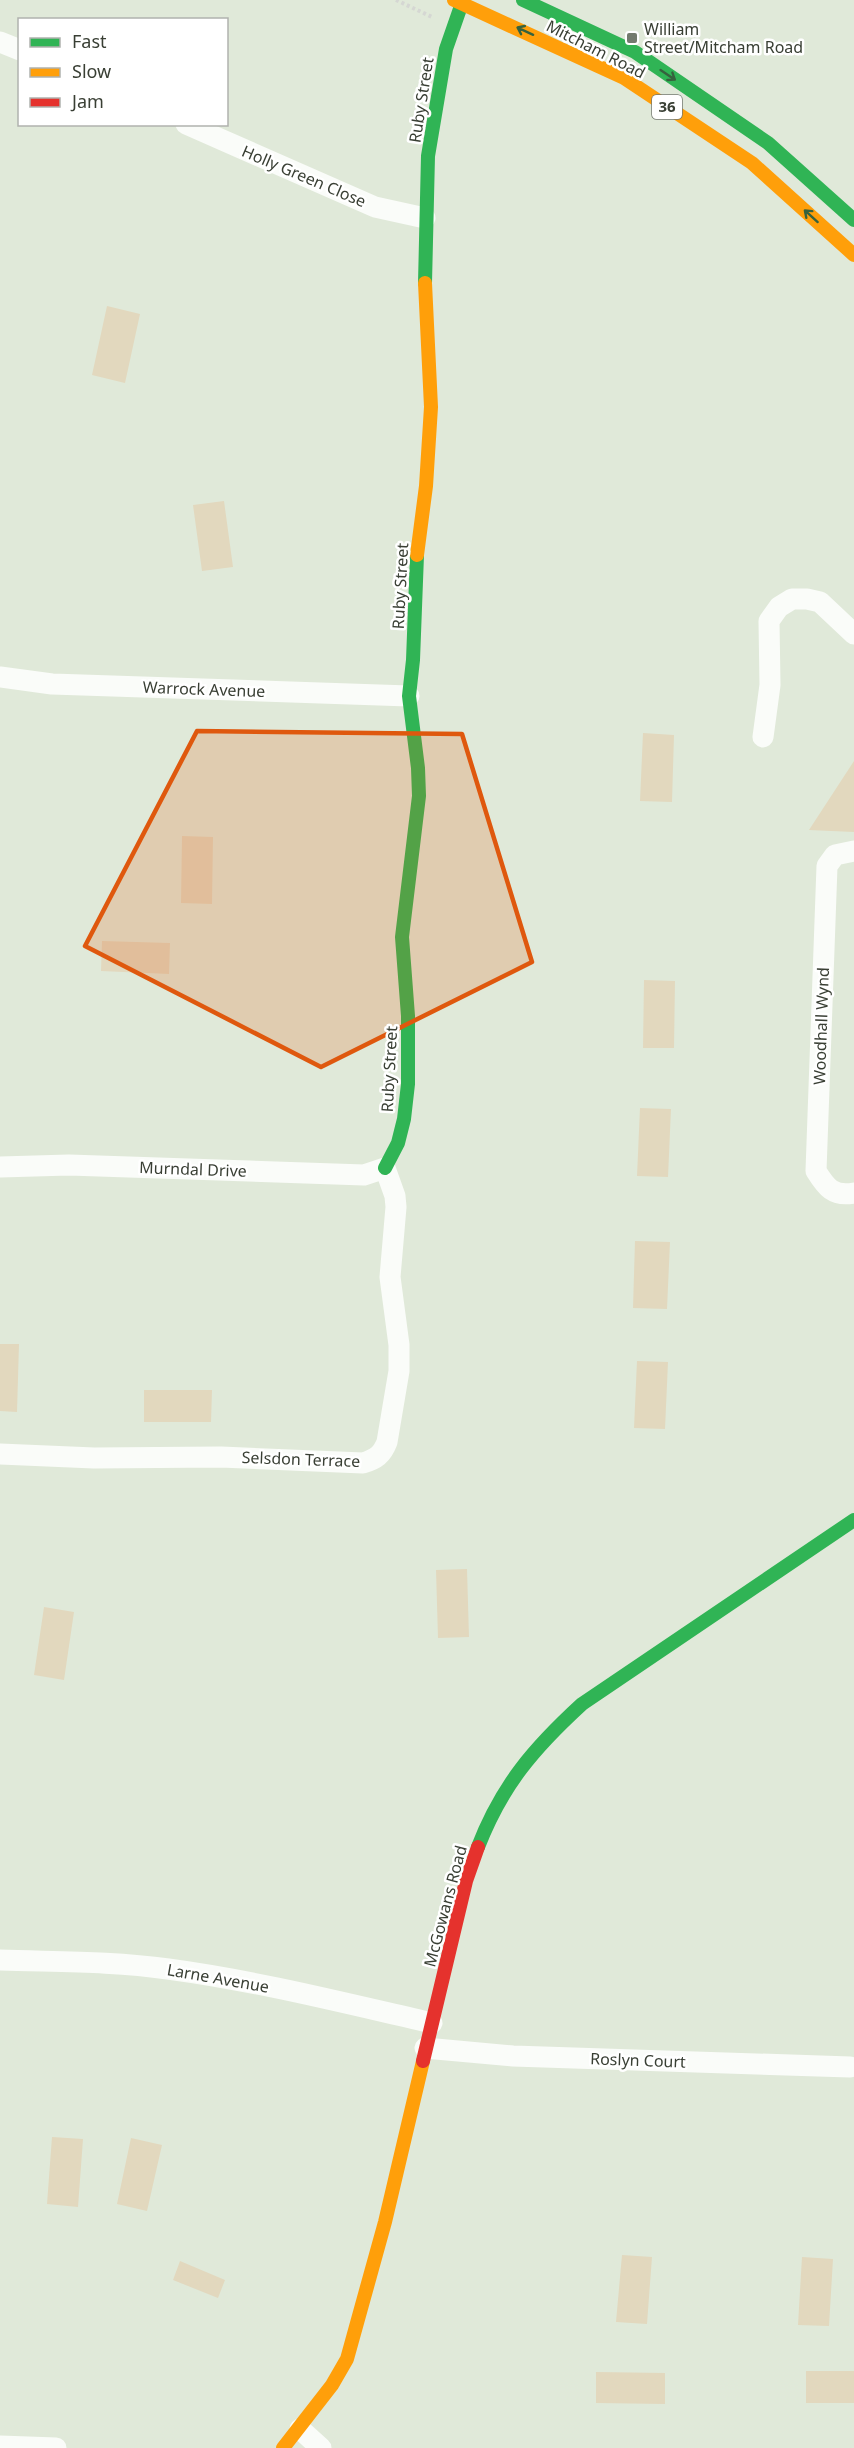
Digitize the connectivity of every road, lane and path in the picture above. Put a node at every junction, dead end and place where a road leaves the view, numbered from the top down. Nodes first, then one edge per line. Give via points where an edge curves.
1 (396, 0) edge
2 (523, 0) edge
3 (460, 1) edge
4 (454, 27) junction
5 (0, 42) edge
6 (18, 49) edge
7 (191, 126) edge
8 (768, 143) junction
9 (752, 163) junction
10 (425, 218) junction
11 (854, 219) edge
12 (854, 255) edge
13 (854, 634) edge
14 (0, 677) edge
15 (409, 696) junction
16 (763, 737) dead end
17 (854, 850) edge
18 (0, 1167) edge
19 (384, 1168) junction
20 (854, 1193) edge
21 (0, 1454) edge
22 (854, 1520) edge
23 (0, 1960) edge
24 (432, 2023) junction
25 (426, 2048) junction
26 (850, 2067) dead end
27 (300, 2429) junction
28 (0, 2446) edge
29 (56, 2448) edge
30 (283, 2448) edge
31 (321, 2448) edge

1 - 4 path
2 -> 8 street, Mitcham Road / 36 via 635,52
3 - 4 street, Ruby Street
9 -> 3 street, Mitcham Road / 36 via 624,78
4 - 10 street, Ruby Street via 436,100
5 - 6 street
7 - 10 street, Holly Green Close via 375,207
8 - 9 street
8 - 11 street, Mitcham Road / 36
12 -> 9 street, Mitcham Road / 36
10 - 15 street, Ruby Street via 431,408 416,559
13 - 16 street via 820,602 792,599 779,607 769,621 770,685
14 - 15 street, Warrock Avenue via 52,684
15 - 19 street, Ruby Street via 418,796 402,937 408,1084 398,1143
17 - 20 street, Woodhall Wynd via 835,855 826,866 816,1171 826,1188 843,1195
18 - 19 street, Murndal Drive via 69,1165 353,1175
19 - 21 street, Selsdon Terrace via 396,1207 390,1277 399,1371 383,1453 363,1463
22 - 24 street, McGowans Road via 592,1697 542,1740 496,1805 477,1849
23 - 24 street, Larne Avenue via 168,1969
24 - 25 street, McGowans Road
25 - 26 street, Roslyn Court via 513,2056
25 - 27 street, McGowans Road via 385,2222 347,2359
27 - 30 street, McGowans Road
27 - 31 street
28 - 29 street

